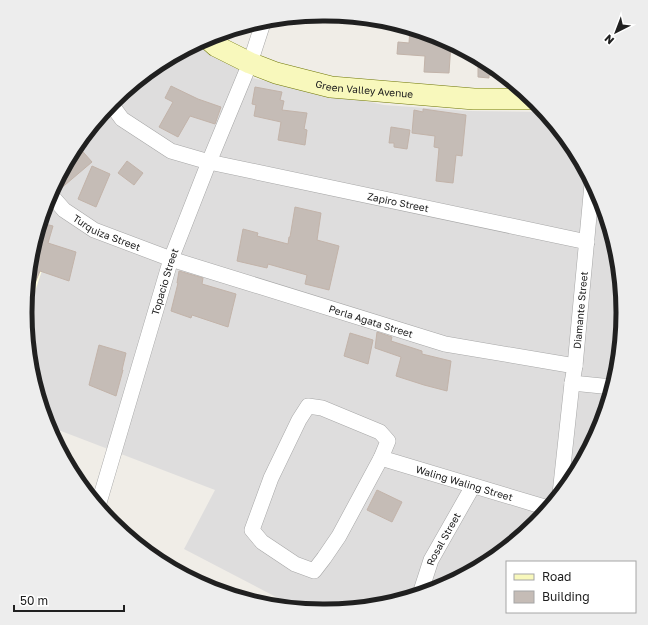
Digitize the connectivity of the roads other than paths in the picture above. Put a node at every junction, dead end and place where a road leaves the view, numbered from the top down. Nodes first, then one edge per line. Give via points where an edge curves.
1 (261, 28) edge
2 (212, 43) edge
3 (250, 63) junction
4 (522, 99) edge
5 (115, 109) edge
6 (209, 162) junction
7 (591, 197) edge
8 (55, 200) edge
9 (587, 242) junction
10 (171, 259) junction
11 (575, 366) junction
12 (572, 384) junction
13 (606, 387) edge
14 (381, 458) junction
15 (561, 481) edge
16 (473, 486) junction
17 (100, 499) edge
18 (542, 506) edge
19 (422, 587) edge

1 - 3 street, Topacio Street
2 - 3 street, Green Valley Avenue
3 - 4 street, Green Valley Avenue via 330,88 474,99
3 - 6 street, Topacio Street
5 - 6 street, Zapiro Street via 122,119 172,151
6 - 9 street, Zapiro Street
6 - 10 street, Topacio Street
7 - 9 street, Diamante Street
8 - 10 street, Turquiza Street via 64,210 94,230
9 - 11 street, Diamante Street
10 - 11 street, Perla Agata Street via 445,344
10 - 17 street, Topacio Street
11 - 12 street, Diamante Street
12 - 13 street
12 - 15 street, Diamante Street
14 - 14 street via 339,536 314,571 295,564 262,542 252,530 271,478 298,420 308,406 322,408 380,432 388,441
14 - 16 street, Waling Waling Street
16 - 18 street, Waling Waling Street
16 - 19 street, Rosal Street via 431,560

